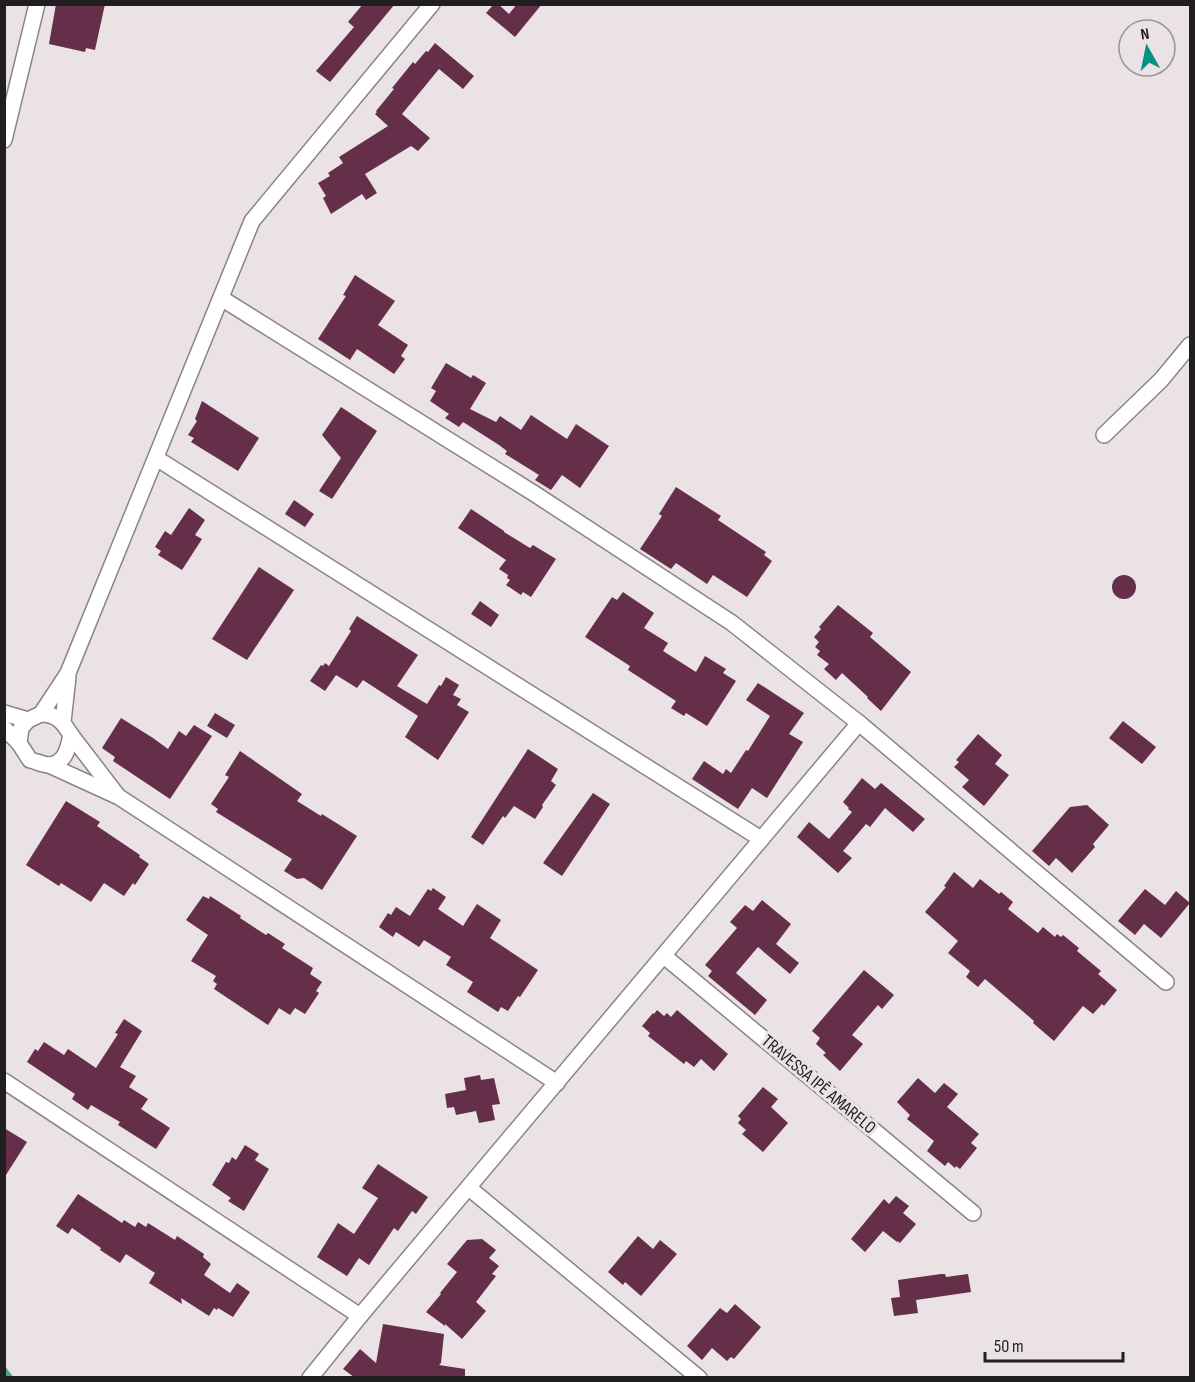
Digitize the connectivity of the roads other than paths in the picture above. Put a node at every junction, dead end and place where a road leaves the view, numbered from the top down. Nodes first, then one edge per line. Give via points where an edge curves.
1 (37, 4) edge
2 (432, 4) edge
3 (4, 140) edge
4 (221, 298) junction
5 (1191, 345) edge
6 (1104, 435) dead end
7 (156, 458) junction
8 (68, 673) junction
9 (4, 713) edge
10 (35, 717) junction
11 (859, 723) junction
12 (4, 728) edge
13 (67, 728) junction
14 (19, 743) junction
15 (49, 765) junction
16 (119, 797) junction
17 (761, 839) junction
18 (664, 956) junction
19 (1166, 982) dead end
20 (4, 1081) edge
21 (557, 1083) junction
22 (470, 1188) junction
23 (973, 1213) dead end
24 (360, 1316) junction
25 (310, 1377) edge
26 (699, 1377) edge

1 - 3 street
2 - 4 street via 252,221
4 - 7 street
4 - 11 street via 535,494 732,623
5 - 6 street
7 - 8 street
7 - 17 street
8 - 10 street
8 - 13 street
9 - 10 street
10 - 13 street via 50,714
10 - 14 street via 21,728
11 - 17 street
11 - 19 street
12 - 14 street
13 - 15 street via 66,754
13 - 16 street
14 - 15 street via 30,760
15 - 16 street
16 - 21 street
17 - 18 street
18 - 21 street
18 - 23 street, TRAVESSA IPÊ AMARELO
20 - 24 street
21 - 22 street
22 - 24 street
22 - 26 street
24 - 25 street

